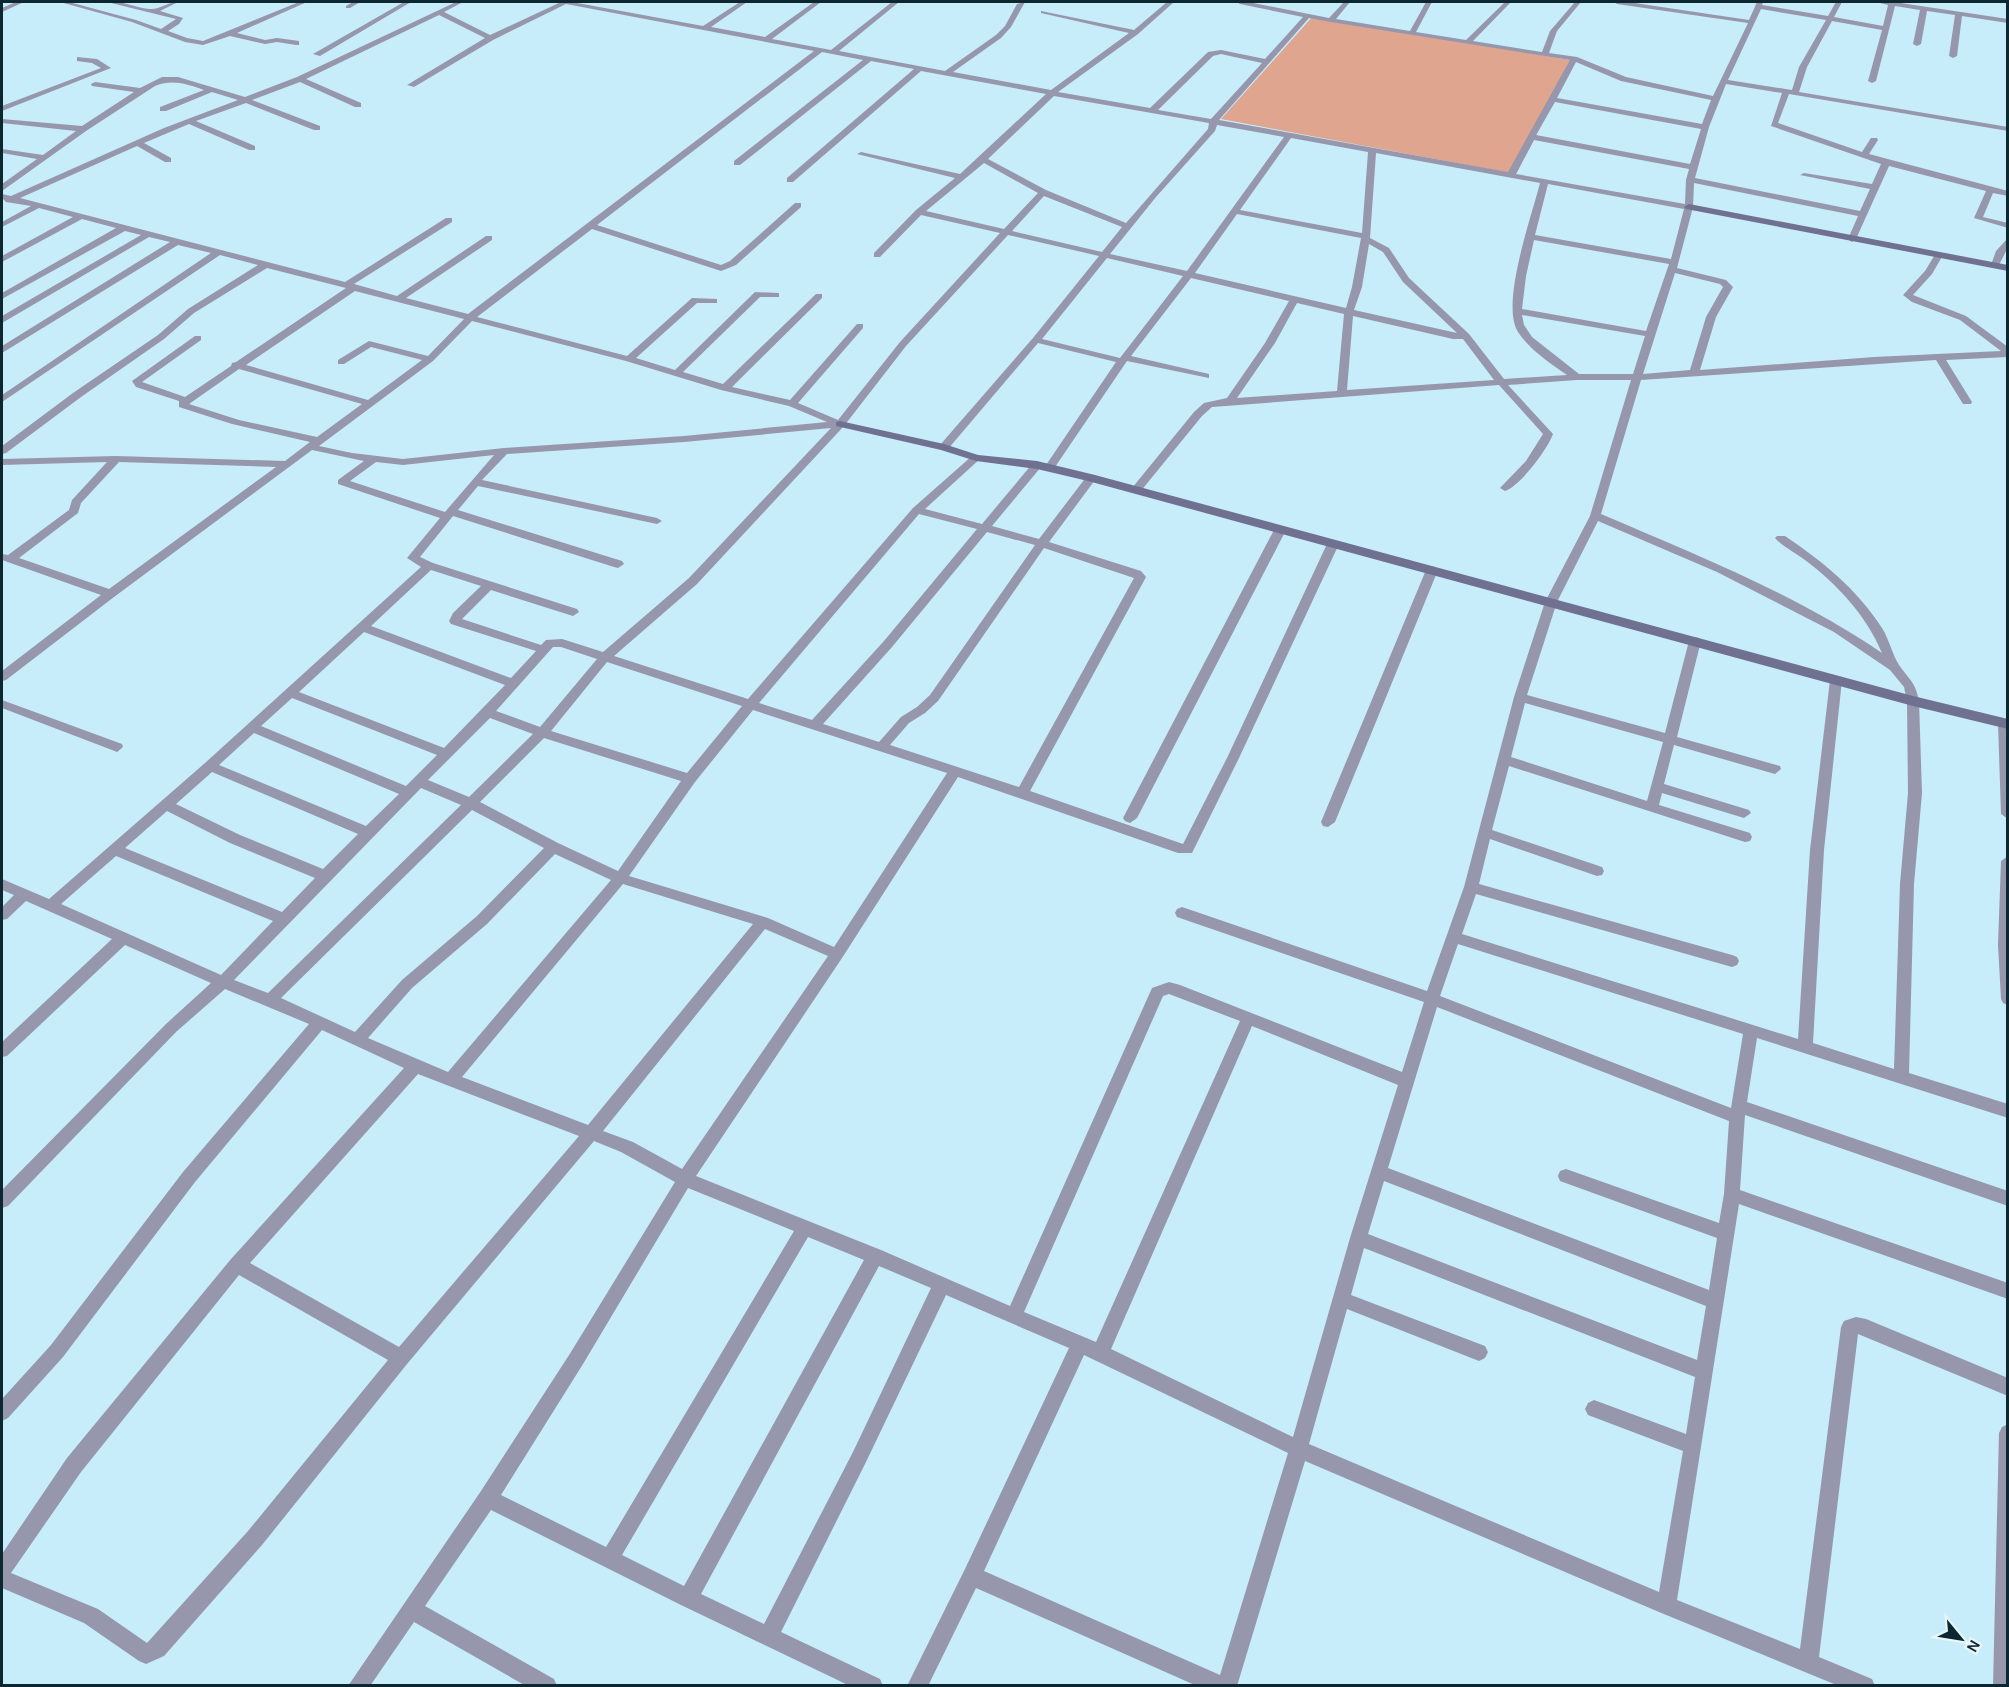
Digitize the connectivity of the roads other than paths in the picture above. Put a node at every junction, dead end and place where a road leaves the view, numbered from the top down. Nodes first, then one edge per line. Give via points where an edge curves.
1 (21, 2) edge
2 (63, 2) edge
3 (110, 2) edge
4 (175, 2) edge
5 (304, 2) edge
6 (357, 2) edge
7 (408, 2) edge
8 (460, 2) edge
9 (564, 2) edge
10 (744, 2) edge
11 (818, 2) edge
12 (896, 2) edge
13 (1022, 2) edge
14 (1171, 2) edge
15 (1240, 2) edge
16 (1347, 2) edge
17 (1429, 2) edge
18 (1509, 2) edge
19 (1578, 2) edge
20 (1617, 2) edge
21 (1839, 2) edge
22 (1879, 2) edge
23 (1954, 2) edge
24 (1758, 3) edge
25 (1892, 3) junction
26 (348, 7) dead end
27 (1924, 8) junction
28 (2, 10) edge
29 (153, 12) junction
30 (438, 12) junction
31 (1043, 12) dead end
32 (1955, 13) junction
33 (1308, 15) junction
34 (1832, 18) junction
35 (1331, 20) junction
36 (134, 21) junction
37 (2007, 21) edge
38 (1752, 22) junction
39 (705, 28) junction
40 (1884, 28) junction
41 (161, 32) junction
42 (1135, 32) junction
43 (1412, 33) junction
44 (231, 34) junction
45 (490, 38) junction
46 (766, 40) junction
47 (1468, 42) junction
48 (296, 43) dead end
49 (1917, 44) dead end
50 (820, 50) junction
51 (833, 52) junction
52 (317, 54) dead end
53 (1545, 54) junction
54 (1953, 56) dead end
55 (869, 58) junction
56 (80, 59) dead end
57 (1574, 59) junction
58 (1265, 61) junction
59 (920, 68) junction
60 (947, 73) junction
61 (300, 79) junction
62 (1724, 81) junction
63 (1872, 81) dead end
64 (95, 84) dead end
65 (411, 85) dead end
66 (212, 89) junction
67 (142, 91) junction
68 (1052, 93) junction
69 (1790, 93) junction
70 (1552, 99) junction
71 (1715, 99) junction
72 (246, 100) junction
73 (358, 105) dead end
74 (2, 109) edge
75 (163, 109) dead end
76 (1152, 111) junction
77 (2, 121) edge
78 (191, 122) junction
79 (1213, 122) junction
80 (317, 128) dead end
81 (1705, 128) junction
82 (83, 129) junction
83 (2007, 129) edge
84 (1289, 135) junction
85 (1532, 137) junction
86 (1874, 140) dead end
87 (137, 143) junction
88 (252, 148) dead end
89 (1372, 150) junction
90 (2, 151) edge
91 (861, 154) dead end
92 (1864, 156) junction
93 (43, 157) junction
94 (983, 159) junction
95 (168, 160) dead end
96 (737, 163) dead end
97 (1886, 163) junction
98 (1693, 167) junction
99 (1511, 175) junction
100 (1804, 175) dead end
101 (961, 177) junction
102 (790, 180) dead end
103 (1690, 180) junction
104 (1545, 182) junction
105 (2, 188) edge
106 (1875, 188) junction
107 (1991, 189) junction
108 (1043, 192) junction
109 (2007, 194) edge
110 (6, 197) edge
111 (2, 203) edge
112 (798, 205) dead end
113 (36, 207) junction
114 (1689, 207) junction
115 (1234, 211) junction
116 (919, 212) junction
117 (1863, 214) junction
118 (80, 217) junction
119 (449, 220) dead end
120 (2, 225) edge
121 (591, 226) junction
122 (1127, 226) junction
123 (2007, 226) edge
124 (123, 228) junction
125 (1008, 232) junction
126 (148, 234) junction
127 (1529, 237) junction
128 (489, 238) dead end
129 (1366, 238) junction
130 (1852, 239) junction
131 (178, 241) junction
132 (2007, 241) edge
133 (219, 252) junction
134 (877, 255) dead end
135 (1104, 255) junction
136 (1939, 255) junction
137 (2, 260) edge
138 (266, 264) junction
139 (1995, 265) junction
140 (1673, 266) junction
141 (2007, 268) edge
142 (1188, 276) junction
143 (350, 286) junction
144 (776, 295) dead end
145 (2, 296) edge
146 (819, 296) dead end
147 (398, 299) junction
148 (1294, 300) junction
149 (714, 302) dead end
150 (1517, 311) junction
151 (1349, 313) junction
152 (471, 317) junction
153 (2, 320) edge
154 (860, 326) dead end
155 (1650, 334) junction
156 (2, 335) edge
157 (1466, 336) junction
158 (198, 338) dead end
159 (18, 340) junction
160 (1036, 340) junction
161 (2, 350) edge
162 (2007, 353) edge
163 (1939, 357) junction
164 (430, 359) junction
165 (629, 359) junction
166 (1124, 360) junction
167 (340, 362) dead end
168 (235, 365) junction
169 (677, 373) junction
170 (1695, 373) junction
171 (1206, 375) dead end
172 (1639, 376) junction
173 (1577, 377) junction
174 (1504, 384) junction
175 (725, 388) junction
176 (1342, 393) junction
177 (2, 399) edge
178 (185, 400) junction
179 (1230, 400) junction
180 (1967, 402) dead end
181 (369, 403) junction
182 (792, 404) junction
183 (840, 424) junction
184 (315, 444) junction
185 (944, 447) junction
186 (2, 451) edge
187 (504, 451) junction
188 (976, 458) junction
189 (116, 459) junction
190 (373, 459) junction
191 (2, 462) edge
192 (287, 464) junction
193 (1043, 466) junction
194 (1091, 478) junction
195 (475, 482) junction
196 (1505, 488) dead end
197 (1136, 490) junction
198 (917, 510) junction
199 (450, 515) junction
200 (1595, 516) junction
201 (657, 521) dead end
202 (984, 527) junction
203 (1280, 530) junction
204 (1781, 538) dead end
205 (1042, 543) junction
206 (1333, 544) junction
207 (6, 558) edge
208 (618, 564) dead end
209 (429, 566) junction
210 (1432, 570) junction
211 (489, 585) junction
212 (110, 594) junction
213 (1551, 602) junction
214 (573, 612) dead end
215 (363, 627) junction
216 (1695, 641) junction
217 (544, 650) junction
218 (605, 657) junction
219 (1894, 667) junction
220 (2, 677) edge
221 (1836, 680) junction
222 (514, 684) junction
223 (291, 693) junction
224 (1520, 697) junction
225 (1913, 701) junction
226 (2, 704) edge
227 (751, 704) junction
228 (488, 712) junction
229 (2006, 724) edge
230 (814, 726) junction
231 (251, 727) junction
232 (541, 734) junction
233 (1669, 739) junction
234 (117, 747) dead end
235 (881, 747) junction
236 (447, 754) junction
237 (1504, 760) junction
238 (210, 766) junction
239 (1775, 770) dead end
240 (954, 772) junction
241 (690, 779) junction
242 (419, 782) junction
243 (1658, 787) junction
244 (408, 792) junction
245 (1022, 794) junction
246 (470, 803) junction
247 (165, 804) junction
248 (1652, 807) junction
249 (1744, 813) dead end
250 (2007, 814) edge
251 (1130, 818) dead end
252 (1328, 822) dead end
253 (1484, 832) junction
254 (369, 833) junction
255 (1745, 837) dead end
256 (553, 847) junction
257 (113, 849) junction
258 (2007, 861) edge
259 (1597, 871) dead end
260 (325, 876) junction
261 (620, 878) junction
262 (2, 884) edge
263 (1471, 887) junction
264 (24, 894) junction
265 (51, 904) junction
266 (1182, 913) dead end
267 (2, 915) edge
268 (284, 919) junction
269 (763, 922) junction
270 (1454, 937) junction
271 (123, 938) junction
272 (837, 954) junction
273 (1732, 961) dead end
274 (223, 982) junction
275 (1432, 999) junction
276 (2007, 999) edge
277 (270, 1000) junction
278 (1248, 1019) junction
279 (320, 1022) junction
280 (1751, 1029) junction
281 (357, 1040) junction
282 (1805, 1046) junction
283 (2, 1051) edge
284 (415, 1066) junction
285 (1901, 1077) junction
286 (451, 1079) junction
287 (1406, 1081) junction
288 (1738, 1111) junction
289 (2007, 1111) edge
290 (592, 1132) junction
291 (1378, 1172) junction
292 (1566, 1176) dead end
293 (685, 1179) junction
294 (1732, 1194) junction
295 (2007, 1199) edge
296 (2, 1201) edge
297 (805, 1227) junction
298 (1725, 1233) junction
299 (1358, 1238) junction
300 (875, 1256) junction
301 (237, 1265) junction
302 (942, 1284) junction
303 (2007, 1292) edge
304 (1341, 1299) junction
305 (1715, 1301) junction
306 (1014, 1316) junction
307 (1080, 1345) junction
308 (1479, 1352) dead end
309 (1100, 1353) junction
310 (401, 1358) junction
311 (1705, 1372) junction
312 (2007, 1387) edge
313 (1594, 1409) dead end
314 (2, 1412) edge
315 (2007, 1432) edge
316 (1693, 1446) junction
317 (1299, 1449) junction
318 (488, 1498) junction
319 (610, 1558) junction
320 (2, 1570) edge
321 (972, 1576) junction
322 (2, 1579) edge
323 (688, 1598) junction
324 (1666, 1605) junction
325 (412, 1610) junction
326 (768, 1636) junction
327 (1808, 1662) junction
328 (358, 1686) edge
329 (547, 1686) edge
330 (873, 1686) edge
331 (917, 1686) edge
332 (1221, 1686) edge
333 (1227, 1686) edge
334 (1865, 1686) edge
335 (2003, 1686) edge

1 - 28 street
2 - 36 street
3 - 29 street
4 - 29 street
5 - 44 street
6 - 26 street
7 - 52 street
8 - 30 street
9 - 39 street
9 - 45 street
10 - 39 street
11 - 46 street
12 - 51 street
13 - 60 street via 1000,36
14 - 42 street
15 - 33 street
16 - 35 street
17 - 43 street
18 - 47 street
19 - 53 street via 1554,31
20 - 38 street
21 - 34 street
22 - 25 street
23 - 32 street
24 - 34 street
24 - 38 street
25 - 27 street
25 - 40 street
27 - 32 street
27 - 49 street
29 - 36 street
29 - 41 street via 180,18
30 - 45 street
30 - 61 street
31 - 42 street
32 - 37 street
32 - 54 street
33 - 35 street
33 - 58 street
34 - 40 street
34 - 69 street
35 - 43 street
36 - 41 street
38 - 62 street
39 - 46 street
40 - 63 street
41 - 44 street via 203,43
42 - 68 street
43 - 47 street
44 - 48 street via 265,42
45 - 65 street
46 - 50 street
47 - 53 street
50 - 51 street
50 - 121 street
51 - 55 street
53 - 57 street
55 - 59 street
55 - 96 street
56 - 74 street via 107,68
57 - 70 street
57 - 71 street via 1616,77
58 - 76 street via 1215,52
58 - 79 street
59 - 60 street
59 - 102 street
60 - 68 street
61 - 72 street
61 - 73 street
62 - 69 street
62 - 71 street
64 - 67 street
66 - 67 street via 170,78
66 - 72 street
66 - 75 street
67 - 82 street
68 - 76 street
68 - 94 street
69 - 83 street
69 - 92 street via 1774,124
70 - 81 street
70 - 85 street
71 - 81 street
72 - 78 street
72 - 80 street
76 - 79 street
77 - 82 street
78 - 87 street
78 - 88 street
79 - 84 street
79 - 122 street via 1212,129
81 - 98 street
82 - 93 street
84 - 89 street
84 - 115 street
85 - 98 street
85 - 99 street
86 - 92 street
87 - 95 street
87 - 110 street
89 - 99 street
89 - 129 street
90 - 93 street
91 - 101 street
92 - 97 street
93 - 105 street
94 - 101 street
94 - 108 street
97 - 106 street
97 - 107 street
98 - 103 street
99 - 104 street
100 - 106 street
101 - 116 street
103 - 114 street
103 - 117 street
104 - 114 street
104 - 127 street
106 - 117 street
107 - 109 street
107 - 123 street via 1978,218
108 - 122 street
108 - 125 street
110 - 111 street
110 - 113 street
112 - 121 street via 733,263 722,268
113 - 118 street
113 - 120 street
114 - 130 street
114 - 140 street
115 - 129 street
115 - 142 street
116 - 125 street
116 - 134 street
117 - 130 street
118 - 124 street
118 - 137 street
119 - 143 street
121 - 152 street
122 - 135 street
124 - 126 street
124 - 145 street
125 - 135 street
125 - 183 street via 903,345
126 - 131 street
126 - 153 street
127 - 140 street
127 - 150 street
128 - 147 street
129 - 151 street
129 - 157 street via 1386,250 1406,280
130 - 136 street
131 - 133 street
131 - 159 street
132 - 139 street
133 - 138 street
133 - 177 street
135 - 142 street
135 - 160 street
136 - 139 street
136 - 162 street via 1908,295 1963,318
138 - 143 street
138 - 186 street via 191,311 161,337
139 - 141 street
140 - 155 street
140 - 170 street via 1728,287 1711,317
142 - 148 street
142 - 166 street
143 - 147 street
143 - 168 street
144 - 169 street via 758,294
146 - 175 street
147 - 152 street
148 - 151 street
148 - 179 street
149 - 165 street via 695,300
150 - 155 street
150 - 173 street via 1526,336
151 - 157 street
151 - 176 street
152 - 164 street
152 - 165 street
154 - 182 street
155 - 172 street
156 - 159 street
157 - 174 street
158 - 178 street via 137,381
159 - 161 street
160 - 166 street
160 - 185 street
162 - 163 street
163 - 170 street
163 - 180 street
164 - 167 street via 369,344
164 - 181 street
165 - 169 street
166 - 171 street
166 - 193 street
168 - 178 street
168 - 181 street
169 - 175 street
170 - 172 street
172 - 173 street
172 - 200 street
173 - 174 street
174 - 176 street
174 - 196 street via 1548,434 1547,441
175 - 182 street
176 - 179 street
178 - 184 street via 183,405 212,415
179 - 197 street via 1208,405 1198,414
181 - 184 street
182 - 183 street
183 - 185 street
183 - 187 street
183 - 218 street via 693,581
184 - 190 street
184 - 192 street
185 - 188 street
187 - 190 street via 403,462
187 - 195 street
188 - 193 street
188 - 198 street
189 - 191 street
189 - 192 street
189 - 207 street via 76,502 74,510
190 - 199 street via 342,482
192 - 212 street
193 - 194 street
193 - 202 street
194 - 197 street
194 - 205 street
195 - 199 street
195 - 201 street
197 - 203 street
198 - 202 street
198 - 227 street
199 - 208 street
199 - 209 street via 414,554 413,558
200 - 213 street
200 - 219 street via 1721,569 1838,629
202 - 205 street
202 - 230 street via 888,644
203 - 206 street
203 - 251 street
204 - 219 street via 1819,564 1848,594 1878,632
205 - 235 street via 934,698 904,720
205 - 245 street via 1140,577
206 - 210 street
206 - 245 street via 1187,849
207 - 212 street
209 - 211 street
209 - 215 street
210 - 213 street
210 - 252 street
211 - 214 street
211 - 217 street via 455,621
212 - 220 street
213 - 216 street
213 - 224 street
215 - 222 street
215 - 223 street
216 - 221 street
216 - 233 street
217 - 218 street via 550,643 556,643
217 - 222 street
218 - 227 street
218 - 232 street
219 - 225 street via 1910,686
221 - 225 street
221 - 282 street via 1817,850
222 - 228 street
223 - 231 street
223 - 236 street
224 - 233 street
224 - 237 street
225 - 229 street
225 - 285 street via 1914,793
226 - 234 street
227 - 230 street
227 - 241 street
228 - 232 street
228 - 236 street
229 - 250 street
230 - 235 street
231 - 238 street
231 - 244 street
232 - 241 street
232 - 246 street
233 - 239 street
233 - 243 street
235 - 240 street
236 - 242 street
237 - 248 street
237 - 253 street
238 - 247 street
238 - 254 street
240 - 245 street
240 - 272 street
241 - 261 street
242 - 244 street
242 - 246 street
243 - 248 street
243 - 249 street
244 - 254 street
246 - 256 street
246 - 277 street
247 - 257 street
247 - 260 street
248 - 255 street
253 - 259 street
253 - 263 street
254 - 260 street
256 - 261 street
256 - 281 street via 482,920 407,984
257 - 265 street
257 - 268 street
258 - 276 street
260 - 268 street
261 - 269 street
261 - 286 street
262 - 264 street
263 - 270 street
263 - 273 street
264 - 265 street
264 - 267 street
265 - 271 street
266 - 275 street
268 - 274 street
269 - 272 street
269 - 290 street
270 - 275 street
270 - 280 street
271 - 274 street
271 - 283 street
272 - 293 street
274 - 277 street
274 - 296 street via 171,1028
275 - 287 street
275 - 288 street
277 - 279 street
278 - 287 street
278 - 306 street via 1180,991 1169,988 1157,992
278 - 309 street
279 - 281 street
279 - 314 street via 195,1168 57,1351
280 - 282 street
280 - 288 street
281 - 284 street
282 - 285 street
284 - 286 street
284 - 301 street
285 - 289 street
286 - 290 street
287 - 291 street
288 - 294 street
288 - 295 street
290 - 293 street
290 - 310 street
291 - 299 street
291 - 305 street
292 - 298 street
293 - 297 street
293 - 318 street
294 - 298 street
294 - 303 street
297 - 300 street
297 - 319 street
298 - 305 street
299 - 304 street
299 - 311 street
300 - 302 street
300 - 323 street
301 - 310 street
301 - 320 street via 74,1465
302 - 306 street
302 - 326 street
304 - 308 street
304 - 317 street
305 - 311 street
306 - 307 street
307 - 309 street
307 - 321 street
309 - 317 street
310 - 322 street via 255,1538 157,1649 146,1654 91,1616
311 - 316 street
312 - 327 street via 1866,1327 1850,1327
313 - 316 street
315 - 335 street
316 - 324 street
317 - 324 street
317 - 333 street
318 - 319 street
318 - 325 street
319 - 323 street
321 - 331 street
321 - 332 street
323 - 326 street
324 - 327 street
325 - 328 street
325 - 329 street
326 - 330 street
327 - 334 street

